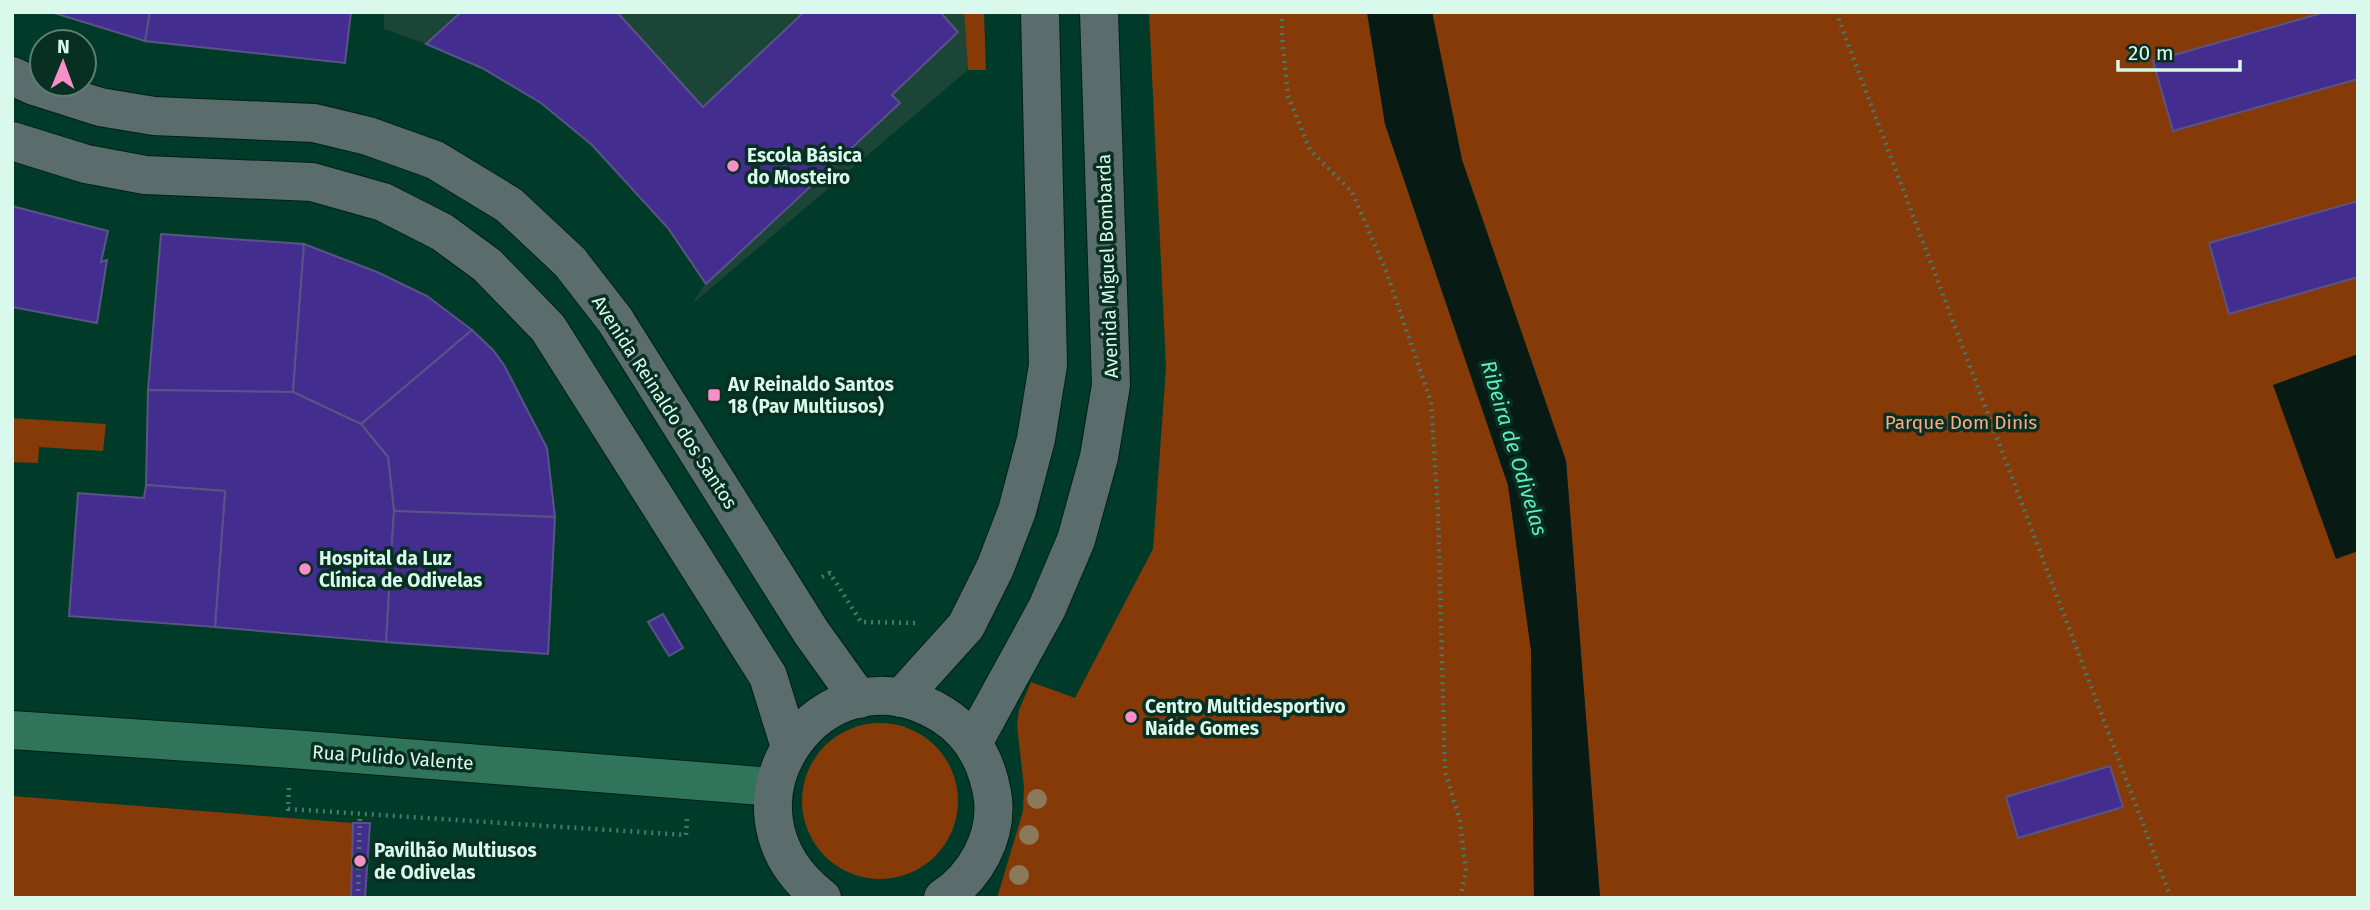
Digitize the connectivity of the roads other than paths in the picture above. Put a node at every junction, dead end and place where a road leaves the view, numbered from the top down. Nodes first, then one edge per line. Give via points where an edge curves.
1 (1040, 12) edge
2 (1099, 12) edge
3 (12, 76) edge
4 (12, 141) edge
5 (901, 698) junction
6 (859, 699) junction
7 (12, 730) edge
8 (973, 743) junction
9 (790, 747) junction
10 (774, 787) junction
11 (976, 881) edge
12 (793, 884) edge
13 (822, 898) edge
14 (943, 898) edge

1 - 5 main road via 1048,365 1037,439 1017,511 966,626
2 - 8 main road, Avenida Miguel Bombarda via 1111,385 1101,445 1076,540 1047,608
3 - 6 main road, Avenida Reinaldo dos Santos via 100,107 154,116 314,123 368,136 435,160 509,205 570,262 615,320 789,597
4 - 9 main road via 86,164 145,175 312,182 383,202 442,233 487,265 548,328 768,676
5 - 6 main road
5 - 8 main road via 929,706
6 - 9 main road via 831,709 808,725
7 - 10 street, Rua Pulido Valente
8 - 11 main road via 984,761 993,803 992,825
9 - 10 main road
10 - 12 main road via 773,816
11 - 14 main road via 963,882
12 - 13 main road via 807,886

